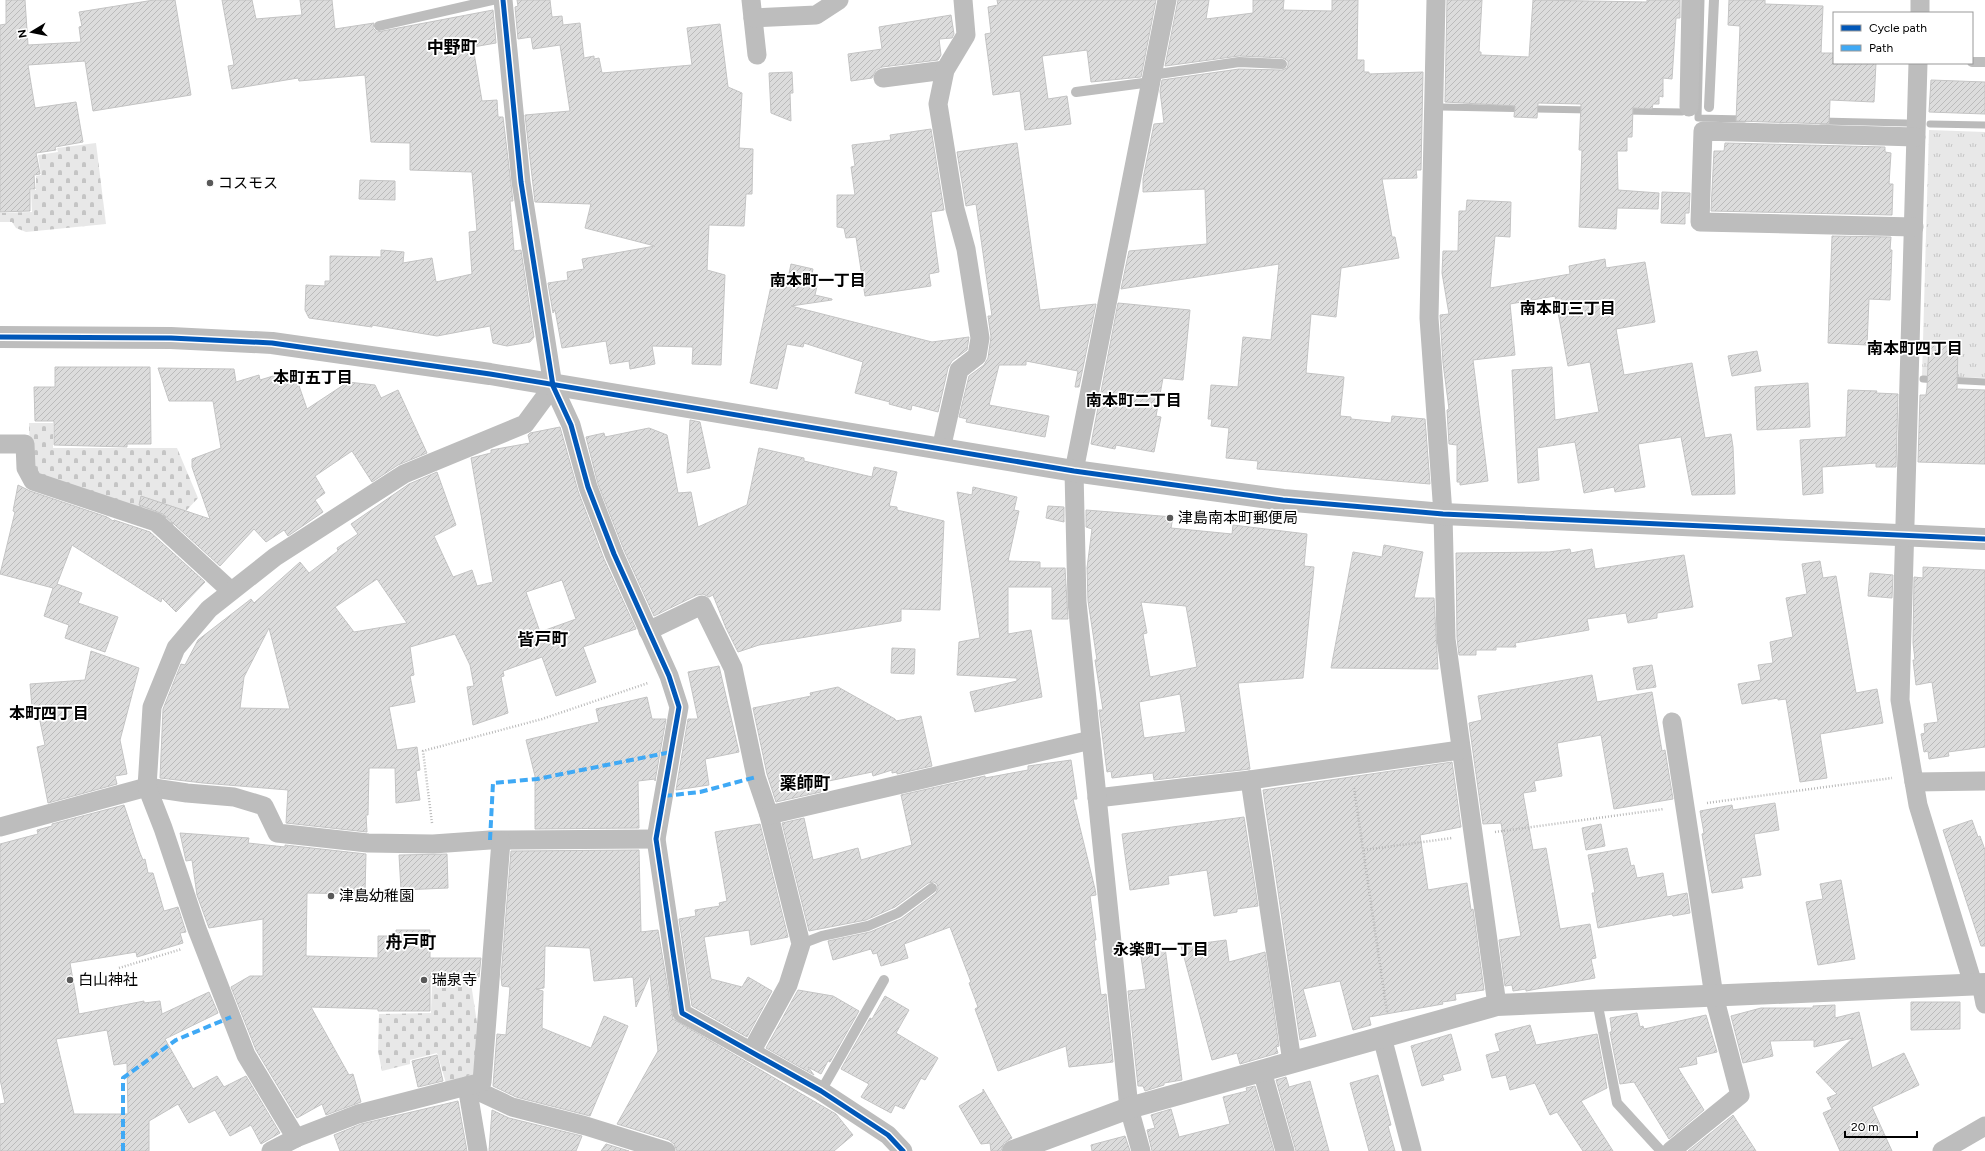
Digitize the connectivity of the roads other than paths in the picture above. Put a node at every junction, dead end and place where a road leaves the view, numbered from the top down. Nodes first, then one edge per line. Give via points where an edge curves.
1 (493, 0) edge
2 (503, 0) edge
3 (839, 0) edge
4 (963, 0) edge
5 (1167, 0) edge
6 (1436, 0) edge
7 (1691, 0) edge
8 (1714, 0) edge
9 (1920, 0) edge
10 (752, 9) edge
11 (1920, 12) edge
12 (379, 26) dead end
13 (757, 55) dead end
14 (1973, 62) edge
15 (1985, 62) edge
16 (1282, 64) dead end
17 (1918, 64) edge
18 (945, 70) junction
19 (882, 78) dead end
20 (1152, 78) junction
21 (1076, 92) dead end
22 (1689, 107) dead end
23 (1710, 107) dead end
24 (1916, 137) junction
25 (1914, 227) junction
26 (0, 337) edge
27 (553, 386) junction
28 (0, 444) edge
29 (941, 449) junction
30 (1074, 471) junction
31 (1443, 514) junction
32 (1904, 535) junction
33 (1985, 539) edge
34 (231, 591) junction
35 (648, 632) junction
36 (1672, 722) dead end
37 (1091, 740) junction
38 (1460, 750) junction
39 (1914, 779) junction
40 (1250, 780) junction
41 (146, 787) junction
42 (1983, 787) edge
43 (1097, 798) junction
44 (769, 815) junction
45 (0, 827) edge
46 (656, 839) junction
47 (501, 841) junction
48 (932, 888) dead end
49 (801, 944) junction
50 (884, 980) dead end
51 (1981, 989) edge
52 (1714, 996) junction
53 (1597, 1001) junction
54 (1497, 1005) junction
55 (1386, 1036) junction
56 (750, 1052) junction
57 (1292, 1062) junction
58 (1262, 1070) junction
59 (467, 1086) junction
60 (821, 1091) junction
61 (1129, 1108) junction
62 (1985, 1126) edge
63 (293, 1143) edge
64 (271, 1151) edge
65 (478, 1151) edge
66 (666, 1151) edge
67 (903, 1151) edge
68 (1013, 1151) edge
69 (1141, 1151) edge
70 (1284, 1151) edge
71 (1412, 1151) edge
72 (1661, 1151) edge
73 (1671, 1151) edge
74 (1942, 1151) edge

1 - 12 lane
2 - 27 street via 521,182
3 - 10 street via 816,15
4 - 18 street via 966,35
5 - 20 street
6 - 31 street via 1429,318
7 - 22 street
8 - 23 lane
9 - 11 street
10 - 13 street
14 - 15 lane
16 - 20 lane via 1239,62
17 - 24 street
18 - 19 street
18 - 29 street via 938,104 980,338 977,356 959,370
20 - 21 lane
20 - 30 street
24 - 25 street
24 - 25 street via 1703,131 1700,222
25 - 32 street
26 - 27 street via 171,338 272,343 482,373
27 - 29 street
27 - 34 street via 525,424 404,474 275,557
27 - 35 street via 571,425 588,487
28 - 34 street via 25,444 26,468 34,481 156,522
29 - 30 street
30 - 31 street via 1283,500
30 - 37 street via 1077,602
31 - 32 street
31 - 38 street via 1446,639
32 - 33 street
32 - 39 street via 1900,700
34 - 41 street via 209,609 176,648 152,707
35 - 44 street via 702,605 733,668 756,777
35 - 46 street via 669,676 680,707
36 - 52 street
37 - 43 street
37 - 44 street
38 - 40 street
38 - 54 street
39 - 42 street
39 - 51 street via 1918,805
40 - 43 street
40 - 57 street
41 - 45 street
41 - 47 street via 234,797 264,806 278,833 368,843
41 - 63 street via 202,943 246,1055
43 - 61 street
44 - 49 street
46 - 47 street
46 - 56 street via 682,1013
47 - 59 street via 482,1082
48 - 49 lane via 898,914 868,926 822,936
49 - 56 street via 788,985
50 - 60 lane
51 - 52 street
52 - 53 street
52 - 73 street via 1740,1095
53 - 54 street
53 - 72 lane via 1617,1103
54 - 55 street
55 - 57 street
55 - 71 street
56 - 60 street
57 - 58 street
58 - 61 street
58 - 70 street
59 - 63 street via 358,1114
59 - 65 street
59 - 66 street via 512,1107 586,1126
60 - 67 street via 888,1135
61 - 68 street
61 - 69 street
62 - 74 street
63 - 64 street

